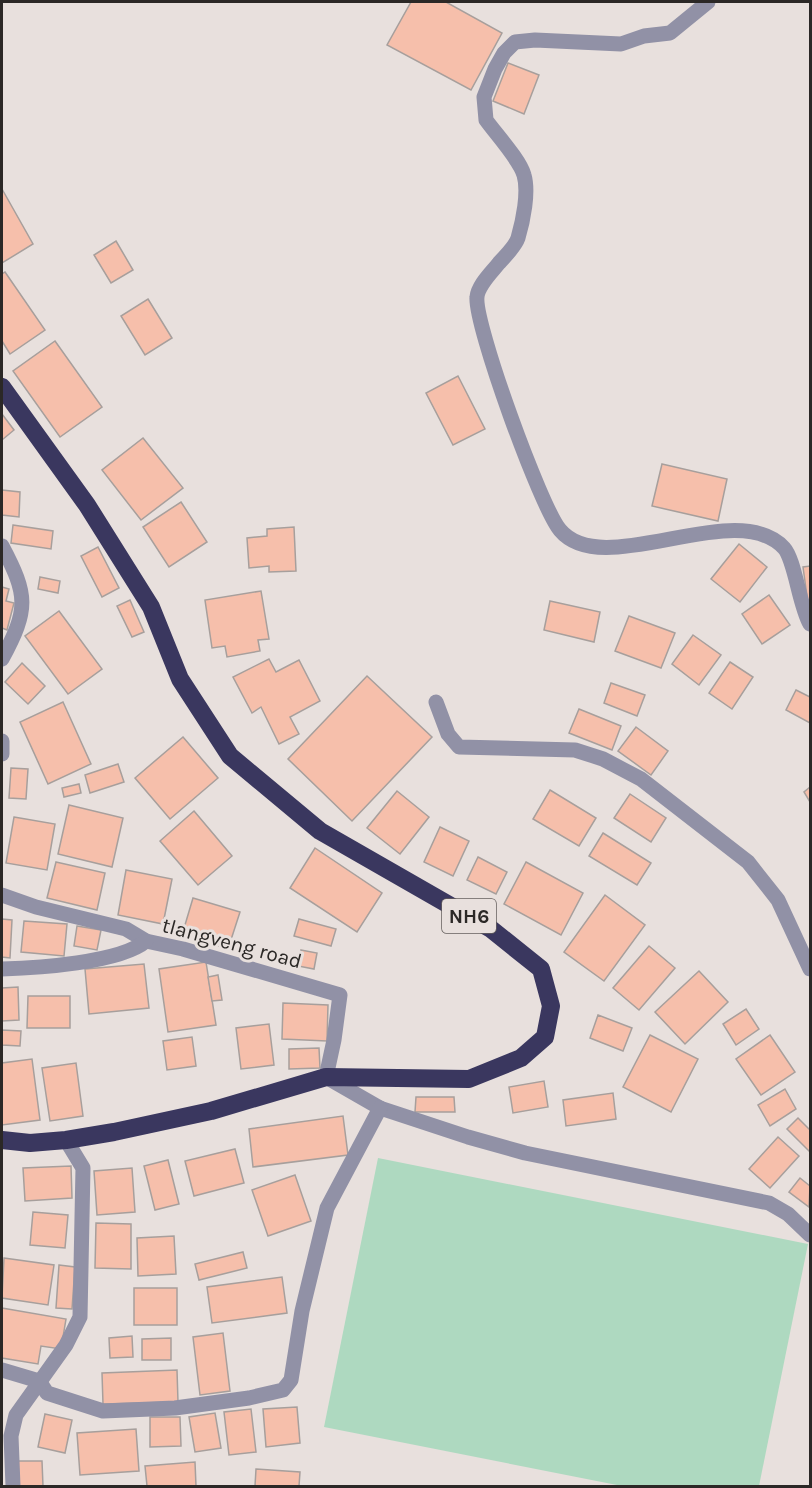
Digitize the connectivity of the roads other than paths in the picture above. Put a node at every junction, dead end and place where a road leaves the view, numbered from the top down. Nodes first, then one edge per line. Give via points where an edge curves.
1 (708, 2) edge
2 (2, 387) edge
3 (2, 546) edge
4 (810, 624) edge
5 (2, 659) edge
6 (436, 702) dead end
7 (2, 741) edge
8 (2, 754) edge
9 (2, 894) edge
10 (146, 941) junction
11 (2, 969) edge
12 (810, 969) edge
13 (326, 1077) junction
14 (380, 1108) junction
15 (2, 1140) edge
16 (66, 1140) junction
17 (810, 1235) edge
18 (2, 1370) edge
19 (39, 1381) junction
20 (13, 1486) edge

1 - 4 street via 670,33 621,44 535,40 509,46 495,69 483,110 524,173 526,190 518,240 478,290 477,305 499,382 547,509 561,532 581,546 605,549 735,532 770,535 786,550
2 - 13 highway, NH6 via 87,505 151,607 180,679 230,756 320,831 491,929 541,969 551,1006 545,1037 521,1058 470,1079
3 - 5 street via 24,595 18,625
6 - 12 street via 448,734 459,747 575,750 603,759 641,779 748,861 778,900
7 - 8 street
9 - 10 street, tlangveng road via 36,907 126,929
10 - 11 street via 130,952 44,968
10 - 13 street, tlangveng road via 340,995
13 - 14 street
13 - 16 highway, NH6 via 211,1111
14 - 17 street via 525,1153 769,1203 788,1214
14 - 19 street via 327,1209 302,1311 291,1380 283,1390 176,1408 103,1411 46,1393
15 - 16 highway, NH6
16 - 19 street via 83,1168 80,1317 66,1346
18 - 19 street
19 - 20 street via 16,1415 11,1436

